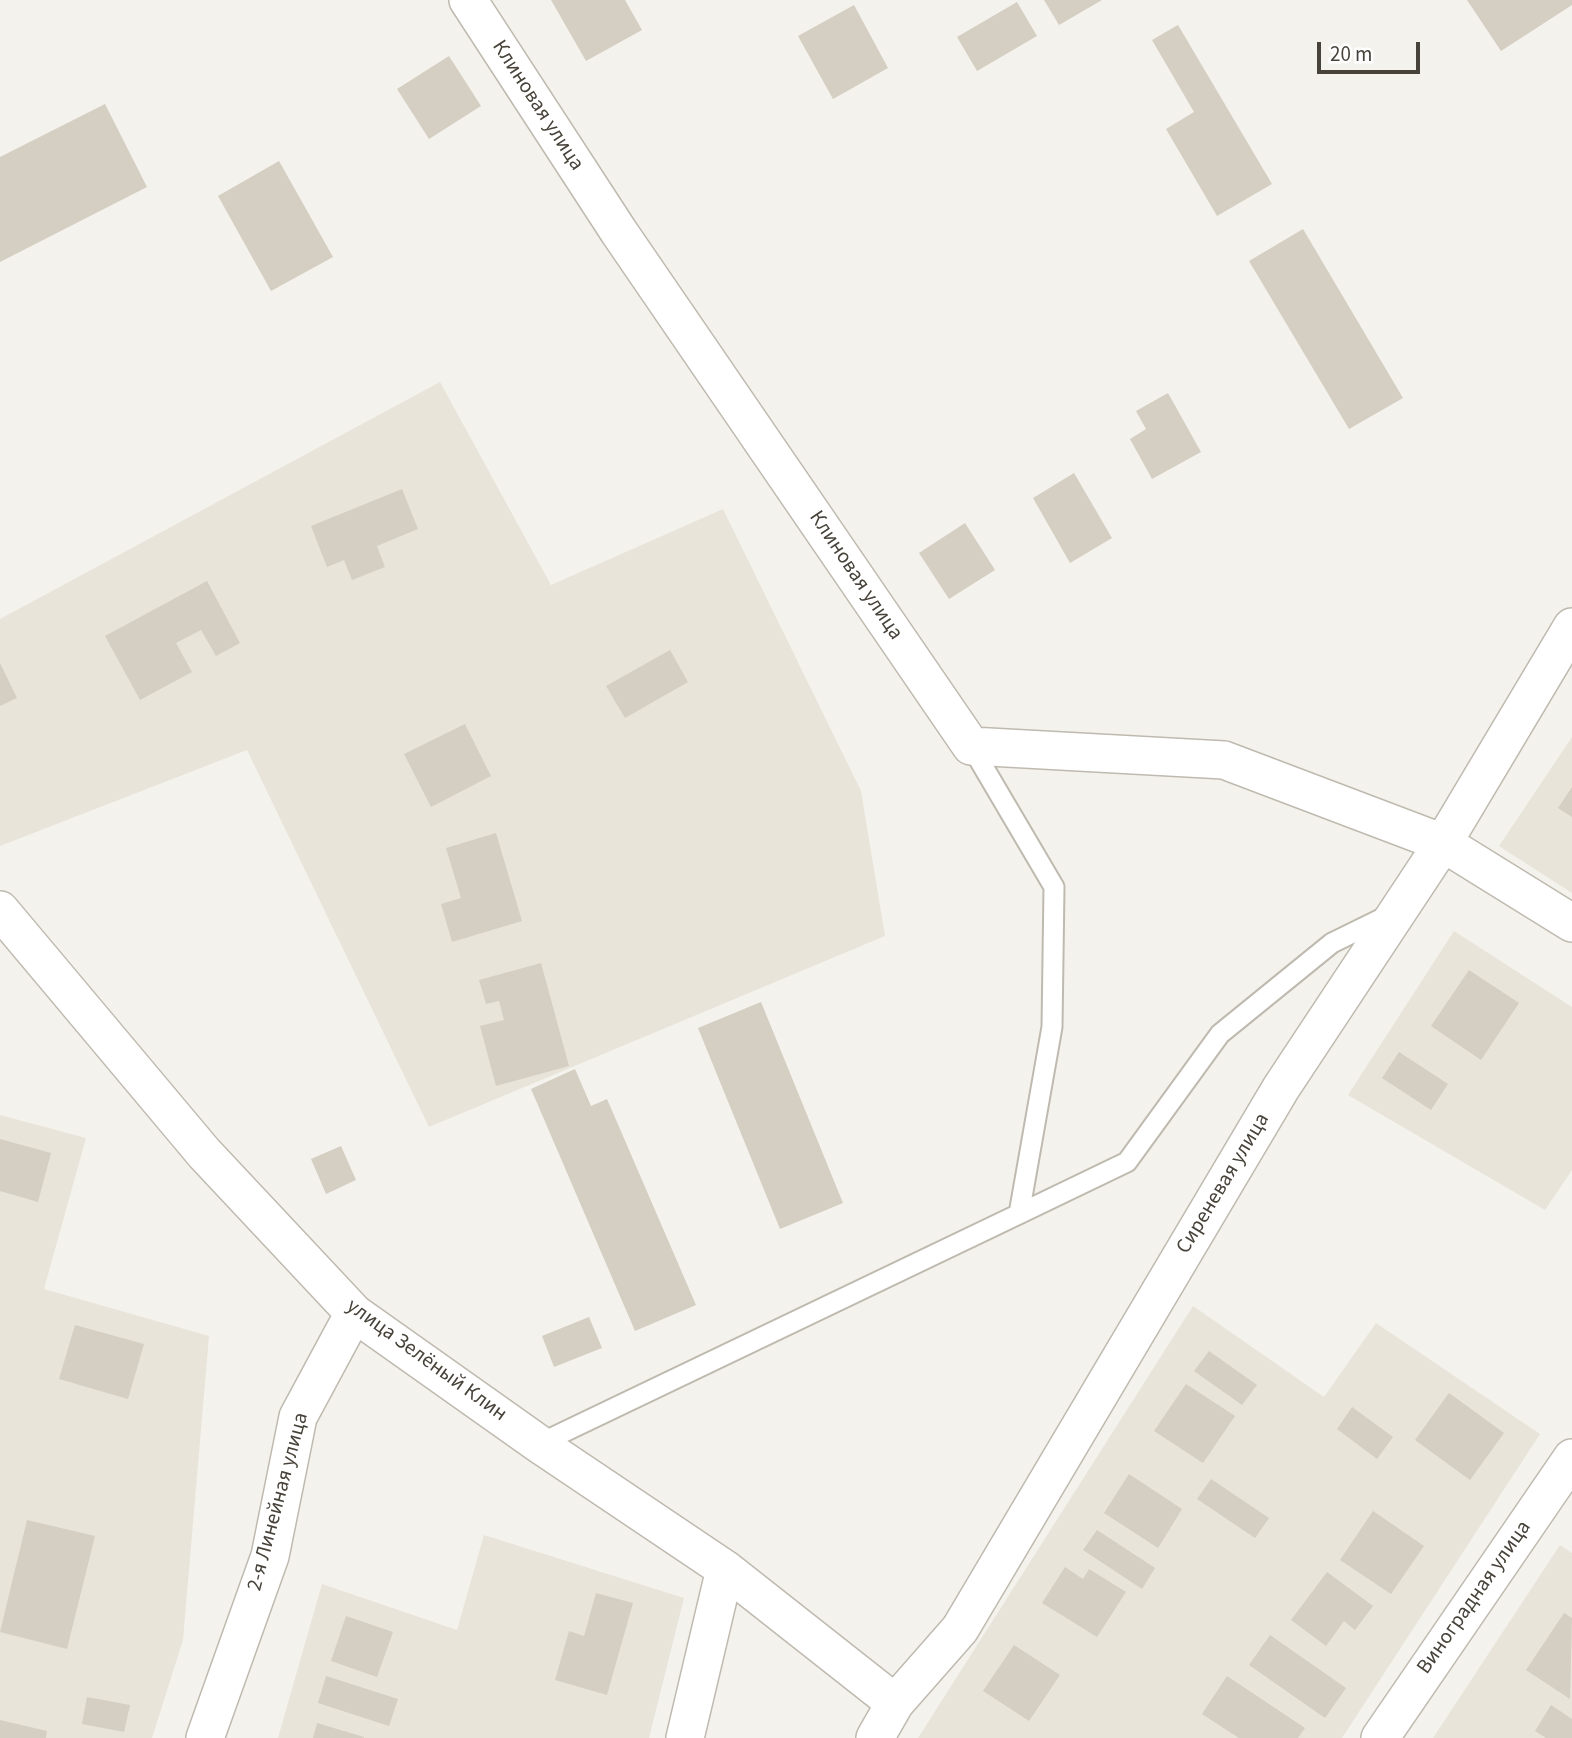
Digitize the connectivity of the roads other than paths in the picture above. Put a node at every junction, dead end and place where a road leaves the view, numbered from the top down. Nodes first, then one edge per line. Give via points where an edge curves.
1 (468, 0) edge
2 (1572, 628) edge
3 (971, 746) junction
4 (1443, 843) junction
5 (0, 910) edge
6 (1398, 910) junction
7 (1572, 923) edge
8 (1019, 1214) junction
9 (354, 1313) junction
10 (539, 1444) junction
11 (1572, 1458) edge
12 (725, 1569) junction
13 (895, 1703) junction
14 (205, 1738) edge
15 (685, 1738) edge
16 (875, 1738) edge
17 (1380, 1738) edge

1 - 3 street, Клиновая улица via 619,232
2 - 4 street, Сиреневая улица
3 - 4 street via 1224,760
3 - 8 lane via 1054,887 1052,1027
4 - 6 street, Сиреневая улица
4 - 7 street
5 - 9 street, улица Зелёный Клин via 204,1153
6 - 8 lane via 1332,943 1220,1034 1127,1162
6 - 13 street, Сиреневая улица via 1281,1088 960,1629
8 - 10 lane
9 - 10 street, улица Зелёный Клин
9 - 14 street, 2-я Линейная улица via 298,1417 270,1556
10 - 12 street, улица Зелёный Клин
11 - 17 street, Виноградная улица
12 - 13 street, улица Зелёный Клин
12 - 15 street
13 - 16 street, Сиреневая улица

